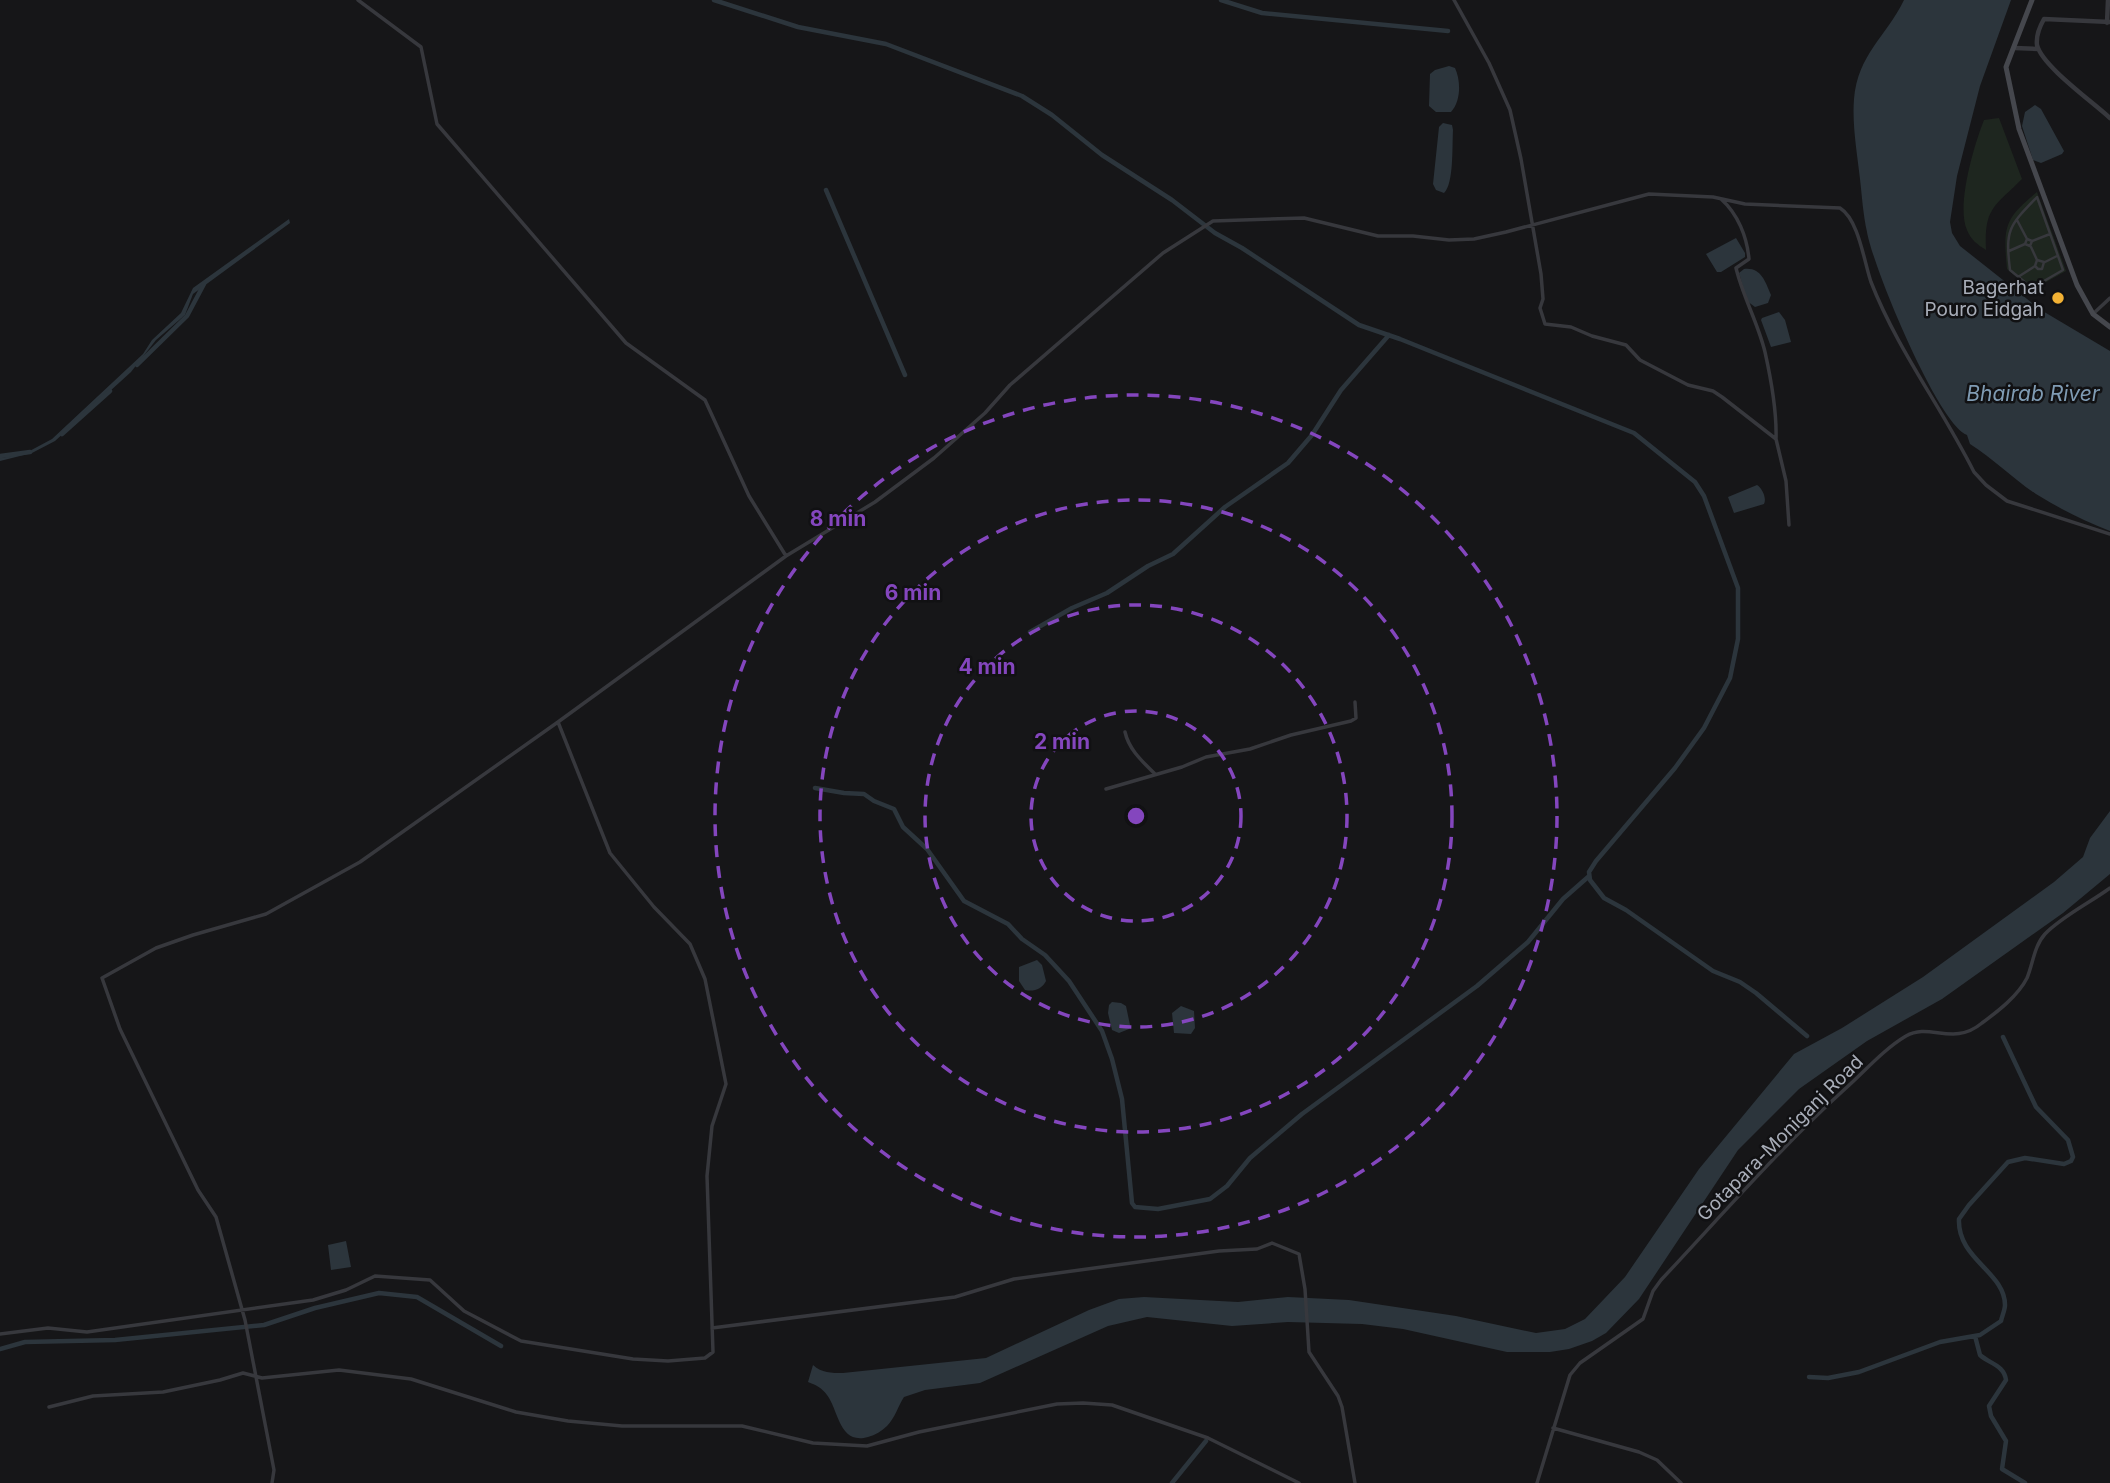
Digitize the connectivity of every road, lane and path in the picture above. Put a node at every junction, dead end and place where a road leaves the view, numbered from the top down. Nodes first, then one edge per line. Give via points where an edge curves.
1 (358, 0) edge
2 (1454, 0) edge
3 (2032, 0) edge
4 (2108, 0) edge
5 (2108, 22) edge
6 (2015, 48) junction
7 (2038, 49) junction
8 (2110, 118) edge
9 (1721, 199) junction
10 (2016, 218) junction
11 (1531, 226) junction
12 (2050, 234) junction
13 (2027, 239) junction
14 (2032, 241) junction
15 (2025, 244) junction
16 (2030, 246) junction
17 (2008, 251) junction
18 (2057, 256) junction
19 (2037, 260) junction
20 (2044, 262) junction
21 (2035, 266) junction
22 (2018, 277) junction
23 (2110, 298) edge
24 (2093, 314) junction
25 (2110, 327) edge
26 (1776, 439) junction
27 (1789, 525) dead end
28 (2110, 534) edge
29 (786, 556) junction
30 (1355, 702) dead end
31 (558, 722) junction
32 (1125, 733) dead end
33 (1155, 774) junction
34 (1106, 789) dead end
35 (2110, 888) edge
36 (240, 1309) junction
37 (712, 1328) junction
38 (0, 1335) edge
39 (255, 1376) junction
40 (49, 1407) dead end
41 (1553, 1428) junction
42 (272, 1483) edge
43 (1298, 1483) edge
44 (1355, 1483) edge
45 (1537, 1483) edge
46 (1681, 1483) edge

1 - 29 street via 421,47 437,124 626,343 705,400 749,496
2 - 11 street via 1510,110
3 - 6 main road
4 - 5 street
5 - 7 street via 2044,19
6 - 7 street
6 - 24 main road via 2006,67 2019,128 2077,285
7 - 8 street via 2060,75
9 - 11 street via 1649,194
9 - 26 street via 1737,218 1748,252 1749,260 1735,268 1764,350
9 - 28 street via 1842,209 1857,235 1884,315 1974,472 2007,501
10 - 12 street via 2037,197
10 - 13 street
10 - 17 street via 2008,235
11 - 26 street via 1545,324 1571,327 1626,345 1640,360 1722,397
11 - 29 street via 1449,240 1378,236 1304,218 1213,220 1163,253 1010,385 934,458 875,502
12 - 14 street
12 - 18 street
13 - 14 street
13 - 15 street
14 - 16 street
15 - 16 street
15 - 17 street
16 - 19 street
17 - 22 street via 2010,270
18 - 20 street
18 - 22 street via 2063,270 2032,288
19 - 20 street
19 - 21 street
20 - 21 street via 2042,269
21 - 22 street
23 - 24 street
24 - 25 main road
26 - 27 street via 1786,481
29 - 31 street
30 - 33 street via 1356,718 1351,721
31 - 36 street via 349,868 266,914 156,948 102,978 120,1029 198,1190 216,1217
31 - 37 street via 610,853 690,944 705,979 726,1084 712,1126 707,1176
32 - 33 street
33 - 34 street
35 - 41 street, Gotapara-Moniganj Road via 2045,934 2026,979 1984,1022 1957,1035 1908,1034 1836,1097 1661,1280 1643,1319 1576,1367
36 - 37 street via 313,1300 375,1276 430,1280 464,1311 521,1341 633,1359 705,1358 713,1352
36 - 38 street via 87,1332 48,1328
36 - 39 street
37 - 44 street via 955,1297 1014,1279 1257,1249 1272,1243 1299,1254 1307,1342 1313,1361 1342,1407
39 - 40 street via 243,1373 163,1392 93,1396
39 - 42 street via 274,1470
39 - 43 street via 339,1370 384,1375 516,1412 568,1421 743,1426 814,1443 867,1446 1057,1404 1112,1405 1208,1438
41 - 45 street, Gotapara-Moniganj Road
41 - 46 street via 1639,1452 1666,1467

